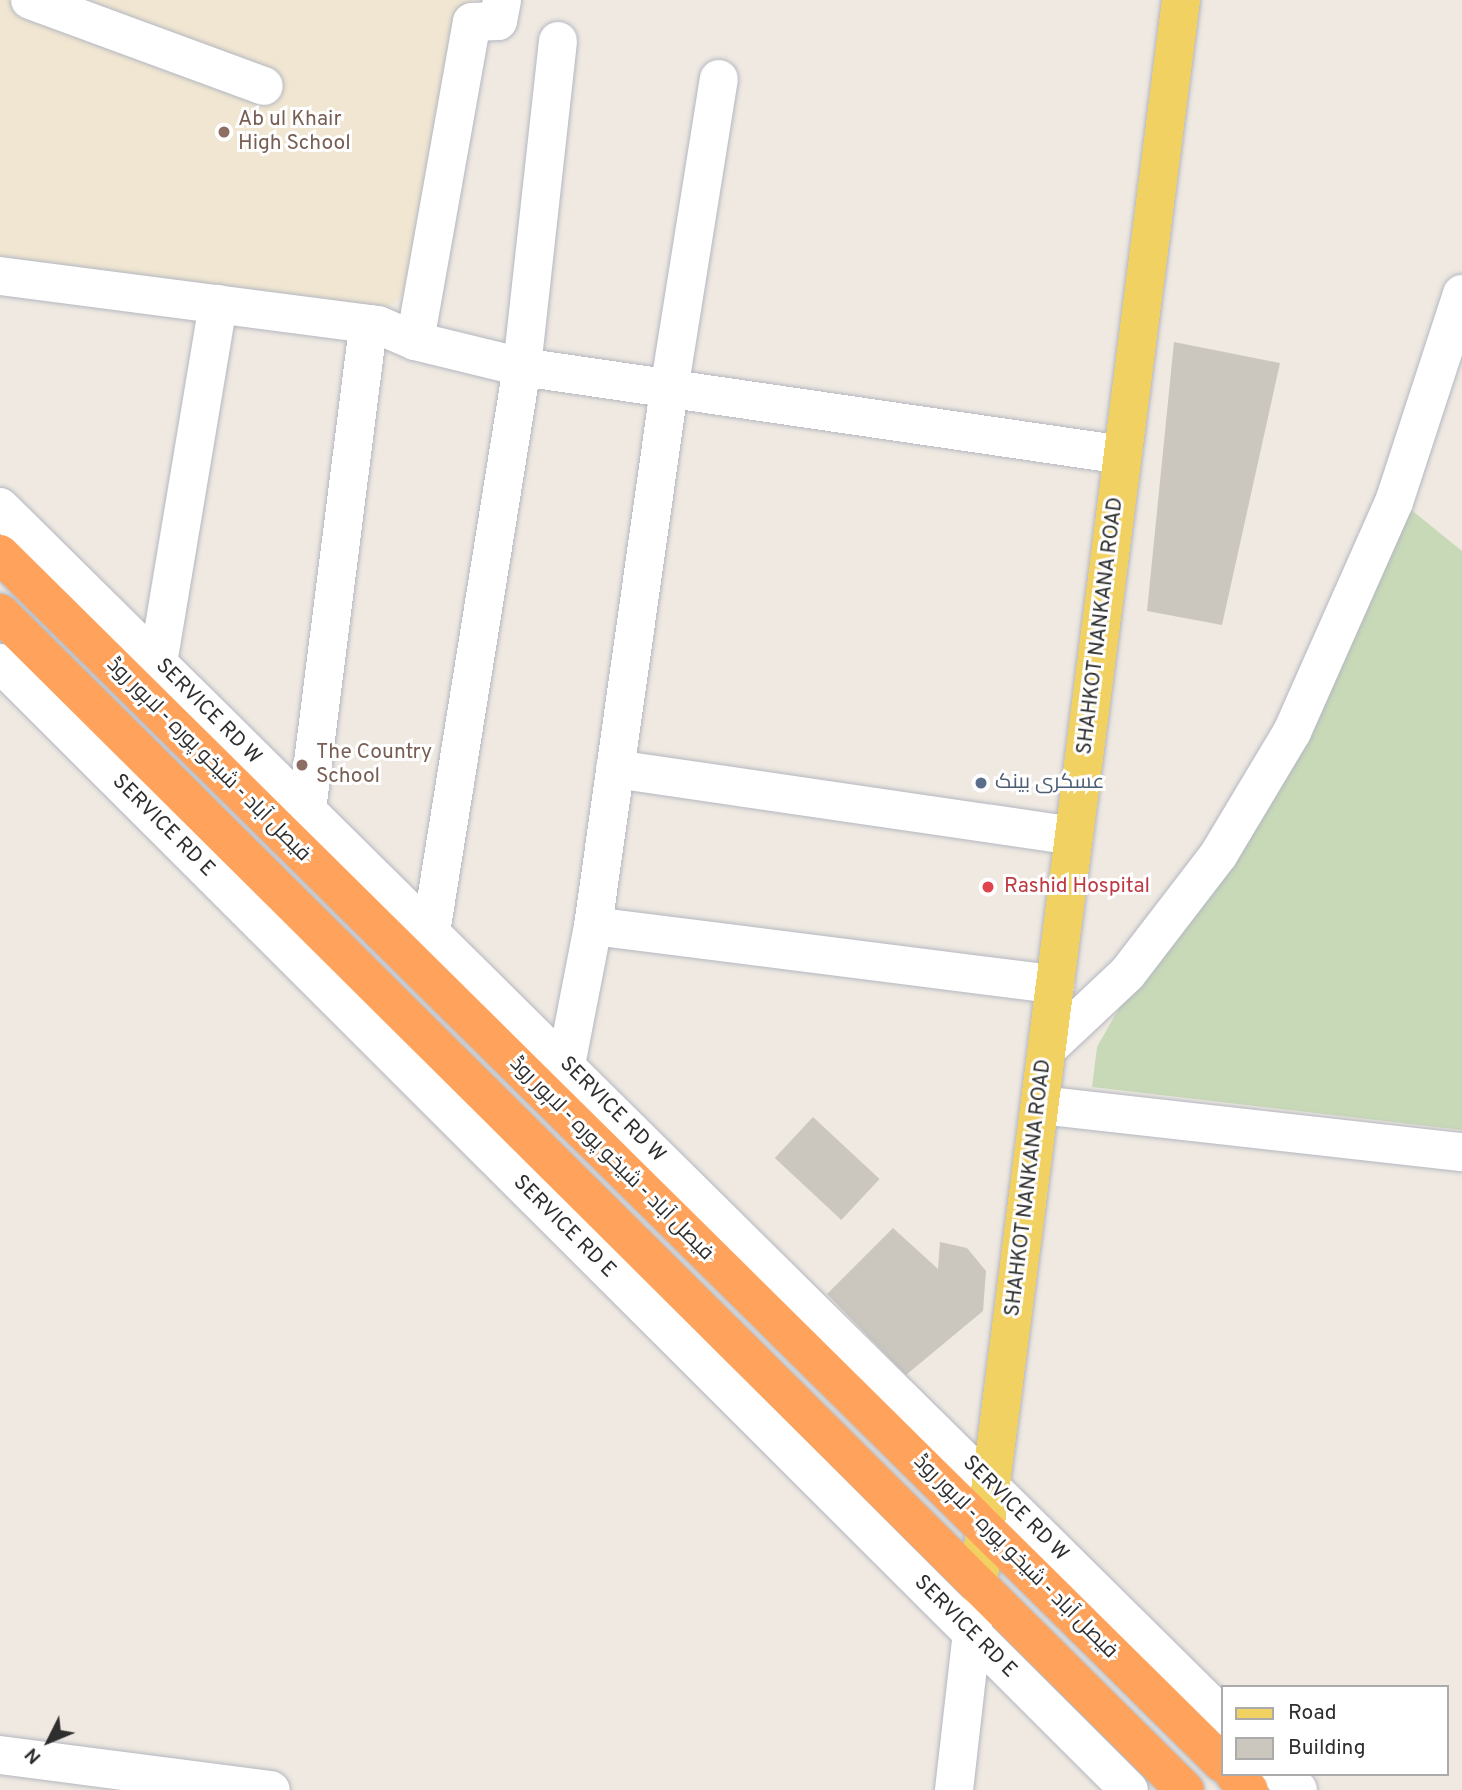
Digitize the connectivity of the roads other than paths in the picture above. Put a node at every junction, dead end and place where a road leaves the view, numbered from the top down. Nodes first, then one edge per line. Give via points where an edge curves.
1 (30, 0) edge
2 (502, 0) edge
3 (1181, 0) edge
4 (558, 41) dead end
5 (719, 79) dead end
6 (264, 86) dead end
7 (0, 276) edge
8 (1462, 294) edge
9 (218, 304) junction
10 (368, 324) junction
11 (415, 341) junction
12 (522, 367) junction
13 (669, 390) junction
14 (1123, 455) junction
15 (0, 507) edge
16 (0, 554) edge
17 (0, 613) edge
18 (0, 663) edge
19 (158, 663) junction
20 (615, 769) junction
21 (307, 810) junction
22 (1074, 836) junction
23 (593, 926) junction
24 (431, 932) junction
25 (1055, 984) junction
26 (1046, 1049) junction
27 (566, 1065) junction
28 (1040, 1105) junction
29 (1462, 1152) edge
30 (991, 1484) junction
31 (985, 1527) junction
32 (978, 1585) junction
33 (972, 1633) junction
34 (1220, 1714) edge
35 (0, 1755) edge
36 (1220, 1761) edge
37 (1236, 1776) edge
38 (1284, 1776) edge
39 (271, 1790) edge
40 (954, 1790) edge
41 (1129, 1790) edge
42 (1185, 1790) edge
43 (1249, 1790) edge
44 (1298, 1790) edge

1 - 6 street
2 - 11 street via 498,21 472,22
3 - 14 main road, SHAHKOT NANKANA ROAD
4 - 12 street
5 - 13 street
7 - 9 street
8 - 26 street via 1394,502 1292,732 1219,854 1127,974
9 - 10 street
9 - 19 street
10 - 11 street
10 - 21 street
11 - 12 street
12 - 13 street
12 - 24 street
13 - 14 street
13 - 20 street
14 - 22 main road, SHAHKOT NANKANA ROAD
15 - 19 street, SERVICE RD W
16 - 31 highway, فیصل آباد - شیخو پورہ - لاہور روڈ
17 - 32 highway, فیصل آباد - شیخو پورہ - لاہور روڈ
18 - 33 street, SERVICE RD E
19 - 21 street, SERVICE RD W
20 - 22 street
20 - 23 street
21 - 24 street, SERVICE RD W
22 - 25 main road, SHAHKOT NANKANA ROAD
23 - 25 street
23 - 27 street
24 - 27 street, SERVICE RD W
25 - 26 main road, SHAHKOT NANKANA ROAD
26 - 28 main road, SHAHKOT NANKANA ROAD
27 - 30 street, SERVICE RD W
28 - 29 street
28 - 30 main road, SHAHKOT NANKANA ROAD
30 - 31 main road, SHAHKOT NANKANA ROAD
30 - 34 street, SERVICE RD W
31 - 32 main road, SHAHKOT NANKANA ROAD
31 - 36 highway, فیصل آباد - شیخو پورہ - لاہور روڈ
32 - 33 street
32 - 42 highway, فیصل آباد - شیخو پورہ - لاہور روڈ
33 - 40 street
33 - 41 street, SERVICE RD E
35 - 39 street
37 - 43 highway
38 - 44 street

